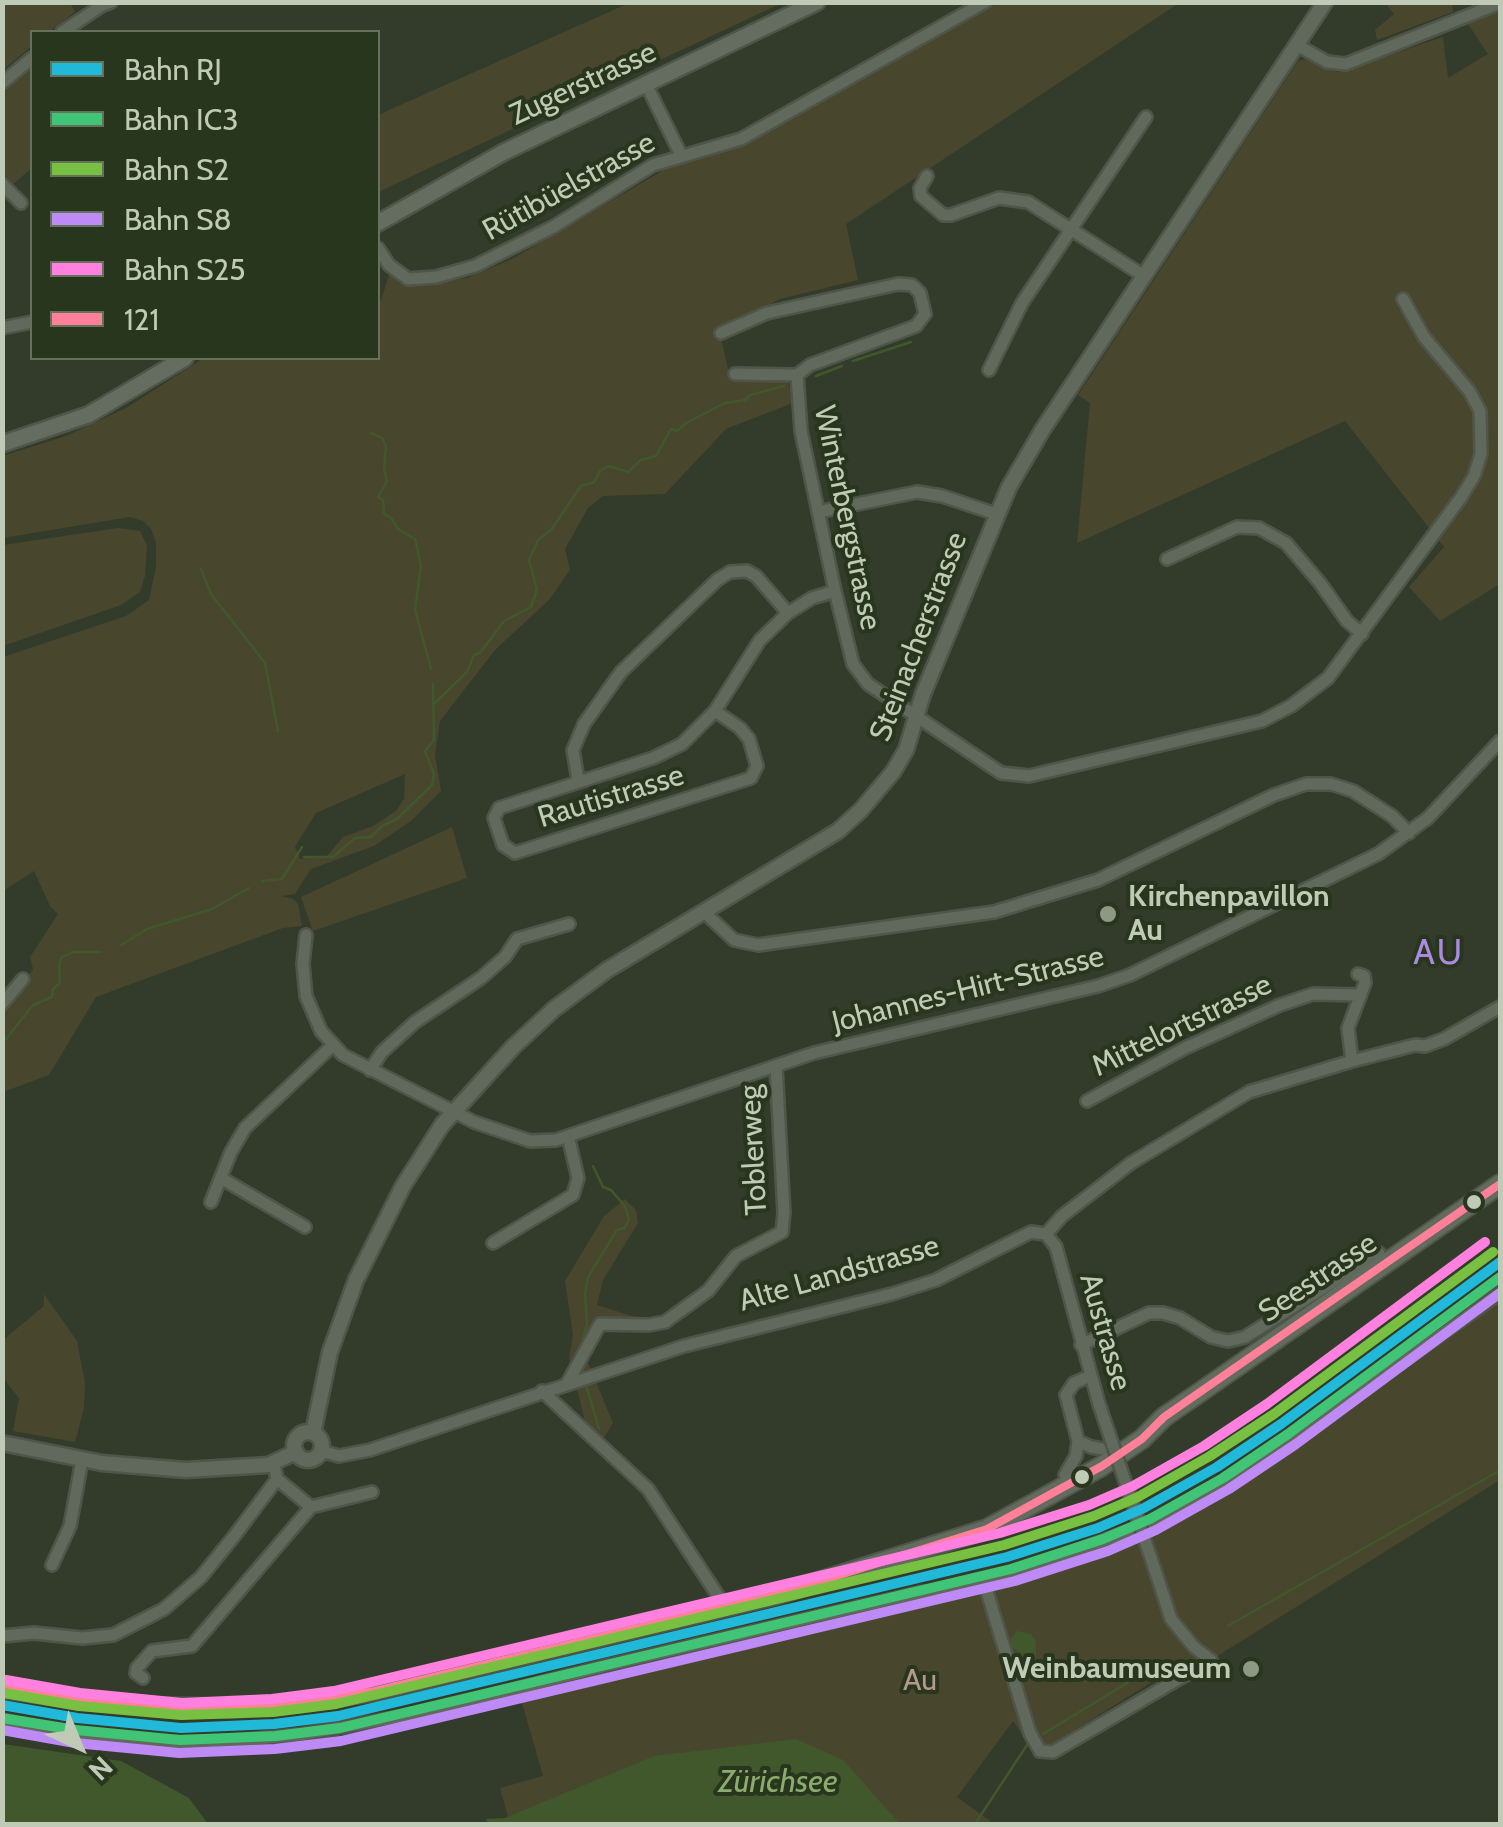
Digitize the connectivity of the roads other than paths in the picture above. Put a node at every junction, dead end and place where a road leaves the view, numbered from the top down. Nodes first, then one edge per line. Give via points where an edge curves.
1 (111, 2) edge
2 (817, 2) edge
3 (986, 2) edge
4 (1325, 2) edge
5 (1500, 3) edge
6 (65, 30) edge
7 (1297, 45) junction
8 (30, 60) edge
9 (2, 83) edge
10 (646, 84) junction
11 (1146, 117) dead end
12 (681, 155) junction
13 (927, 176) dead end
14 (2, 184) edge
15 (21, 203) dead end
16 (380, 221) edge
17 (1071, 229) junction
18 (380, 251) edge
19 (1144, 276) junction
20 (1403, 299) dead end
21 (30, 322) edge
22 (2, 328) edge
23 (721, 333) dead end
24 (178, 360) edge
25 (989, 370) dead end
26 (735, 374) dead end
27 (796, 374) junction
28 (2, 444) edge
29 (818, 512) junction
30 (996, 514) junction
31 (1167, 560) dead end
32 (835, 591) junction
33 (788, 613) junction
34 (1362, 634) junction
35 (715, 711) junction
36 (917, 716) junction
37 (1500, 742) edge
38 (578, 780) junction
39 (1409, 833) junction
40 (704, 912) junction
41 (569, 924) dead end
42 (306, 935) dead end
43 (1358, 974) dead end
44 (23, 979) dead end
45 (1359, 995) junction
46 (2, 1004) edge
47 (1500, 1007) edge
48 (332, 1046) junction
49 (1352, 1062) junction
50 (776, 1066) junction
51 (370, 1070) junction
52 (1087, 1101) dead end
53 (454, 1112) junction
54 (568, 1136) junction
55 (221, 1178) junction
56 (1500, 1184) edge
57 (212, 1202) dead end
58 (306, 1227) dead end
59 (1046, 1234) junction
60 (493, 1243) dead end
61 (1378, 1253) dead end
62 (1500, 1293) edge
63 (1081, 1345) junction
64 (1090, 1376) junction
65 (568, 1382) junction
66 (542, 1391) junction
67 (1164, 1417) junction
68 (313, 1433) junction
69 (1078, 1441) junction
70 (2, 1443) edge
71 (1108, 1450) junction
72 (321, 1451) junction
73 (296, 1452) junction
74 (82, 1460) junction
75 (275, 1472) junction
76 (1065, 1475) junction
77 (372, 1492) dead end
78 (310, 1507) junction
79 (966, 1533) junction
80 (52, 1565) dead end
81 (985, 1585) junction
82 (726, 1608) junction
83 (2, 1636) edge
84 (143, 1678) dead end
85 (2, 1688) edge
86 (2, 1720) edge

1 - 6 street
2 - 10 main road, Zugerstrasse
3 - 12 street, Rütibüelstrasse via 742,139
4 - 7 street, Steinacherstrasse
5 - 7 street via 1346,64 1327,62
7 - 19 street, Steinacherstrasse
8 - 9 street
10 - 12 street, Rütibüelstrasse
10 - 16 main road, Zugerstrasse
11 - 17 street
12 - 18 street, Rütibüelstrasse via 653,164 554,227 457,272 408,279
13 - 17 street via 921,196 943,215 1014,200
14 - 15 street
17 - 19 street
17 - 25 street
19 - 30 street, Steinacherstrasse
20 - 34 street, Winterbergstrasse via 1480,411 1481,454 1462,496
21 - 22 street
23 - 27 street, Winterbergstrasse via 767,312 898,284 920,293 924,314 916,326
24 - 28 main road via 88,414
26 - 27 street
27 - 29 street, Winterbergstrasse via 800,431
29 - 30 street via 917,492
29 - 32 street, Winterbergstrasse
30 - 36 street, Steinacherstrasse
31 - 34 street via 1237,528 1259,528 1286,543
32 - 33 street
32 - 36 street, Winterbergstrasse via 860,676
33 - 35 street via 760,640
33 - 38 street via 756,576 730,572 717,580 621,672 584,724 574,750
34 - 36 street, Winterbergstrasse via 1317,688 1262,721 1029,776 1001,772
35 - 38 street, Rautistrasse via 668,751
35 - 38 street, Rautistrasse via 750,739 756,766 751,778 516,853 506,849 494,818 499,808
36 - 40 street, Steinacherstrasse via 900,762 862,810
37 - 39 street, Johannes-Hirt-Strasse
39 - 40 street via 1352,791 1306,784 1098,880 994,912 758,945 734,940
39 - 50 street, Johannes-Hirt-Strasse via 1354,868 1098,986
40 - 53 street, Steinacherstrasse via 554,1010
41 - 51 street via 518,939 481,978 415,1022
42 - 48 street via 306,996
43 - 45 street via 1365,983
44 - 46 street
45 - 49 street via 1348,1028
45 - 52 street, Mittelortstrasse via 1313,994 1280,1004
47 - 49 street, Alte Landstrasse via 1444,1039
48 - 51 street, Johannes-Hirt-Strasse
48 - 55 street via 245,1128
49 - 59 street, Alte Landstrasse via 1275,1082 1223,1106 1130,1163
50 - 54 street, Johannes-Hirt-Strasse
50 - 65 street, Toblerweg via 782,1232 736,1256 708,1291 665,1322 600,1324
51 - 53 street, Johannes-Hirt-Strasse
53 - 54 street, Johannes-Hirt-Strasse via 530,1141
53 - 68 street, Steinacherstrasse via 402,1186 356,1280 330,1352
54 - 60 street via 578,1178 573,1195
55 - 57 street
55 - 58 street
56 - 67 main road, Seestrasse
59 - 63 street, Austrasse via 1056,1247
59 - 65 street, Alte Landstrasse via 1025,1235 936,1280 892,1294
61 - 63 street via 1246,1338 1210,1337 1180,1318 1149,1313
62 - 81 street via 1187,1505
63 - 64 street, Austrasse
64 - 69 street via 1066,1395
64 - 81 street, Austrasse, bridge via 1171,1619 1211,1660 1065,1748 1040,1751
65 - 66 street, Alte Landstrasse
66 - 72 street, Alte Landstrasse via 370,1450 339,1456
66 - 82 street via 648,1489
67 - 71 main road, Seestrasse
67 - 79 main road, Seestrasse via 1142,1439 1054,1495 988,1529
68 - 72 street
68 - 73 street via 297,1438
69 - 71 street
69 - 76 street
70 - 74 street
71 - 76 main road, Seestrasse
72 - 73 street via 309,1460
73 - 75 street
74 - 75 street
74 - 80 street via 70,1526
75 - 78 street
75 - 83 street via 201,1577 164,1608 112,1635
76 - 79 main road, Seestrasse
77 - 78 street
78 - 84 street via 192,1646 152,1651 136,1668
79 - 82 main road, Seestrasse
81 - 86 street via 919,1593 427,1712 299,1735 146,1743
82 - 85 main road, Seestrasse via 375,1691 296,1703 157,1707

